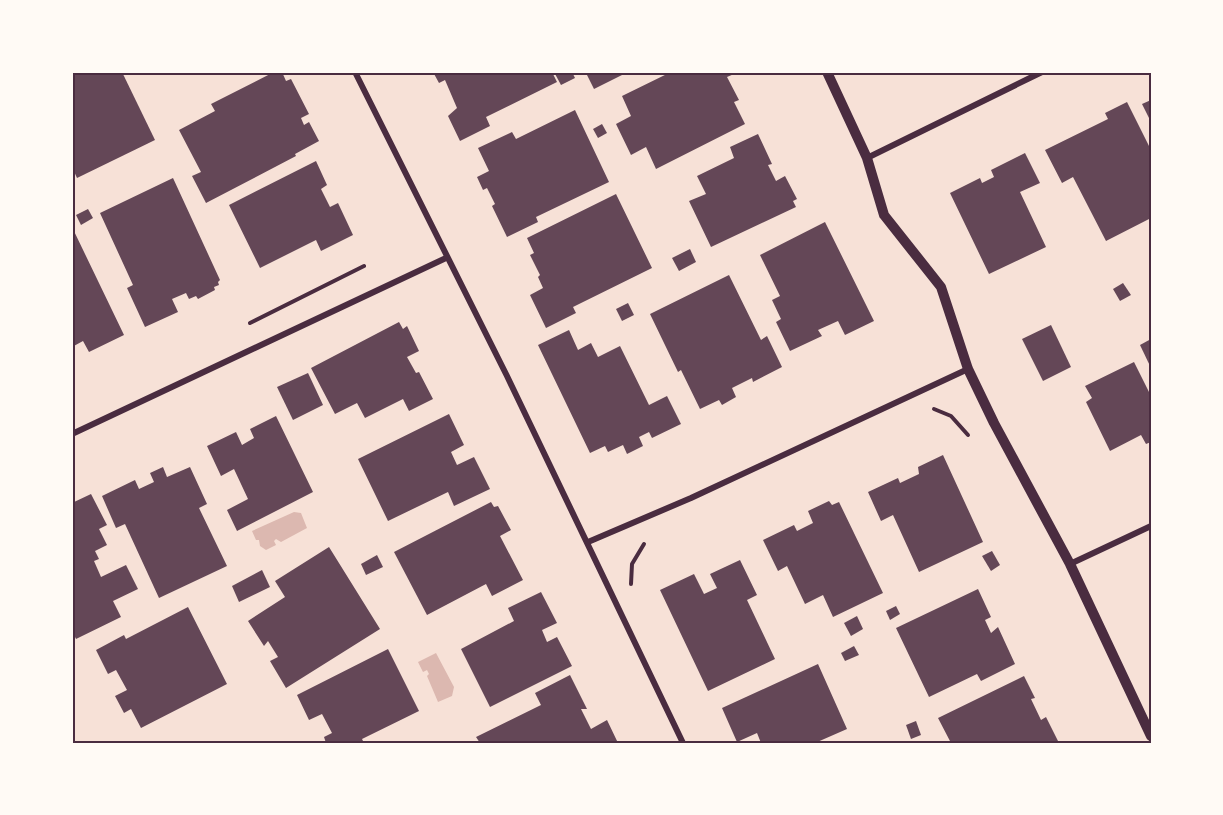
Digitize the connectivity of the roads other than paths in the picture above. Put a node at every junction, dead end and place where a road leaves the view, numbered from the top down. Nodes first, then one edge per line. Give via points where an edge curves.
1 (355, 72) edge
2 (827, 72) edge
3 (1042, 72) edge
4 (867, 158) junction
5 (446, 258) junction
6 (968, 369) junction
7 (72, 434) edge
8 (1151, 526) edge
9 (588, 542) junction
10 (1070, 564) junction
11 (1151, 736) edge
12 (683, 743) edge

1 - 5 street
2 - 4 street
3 - 4 street
4 - 6 street via 884,215 941,287
5 - 7 street
5 - 9 street
6 - 9 street
6 - 10 street
8 - 10 street
9 - 12 street
10 - 11 street

